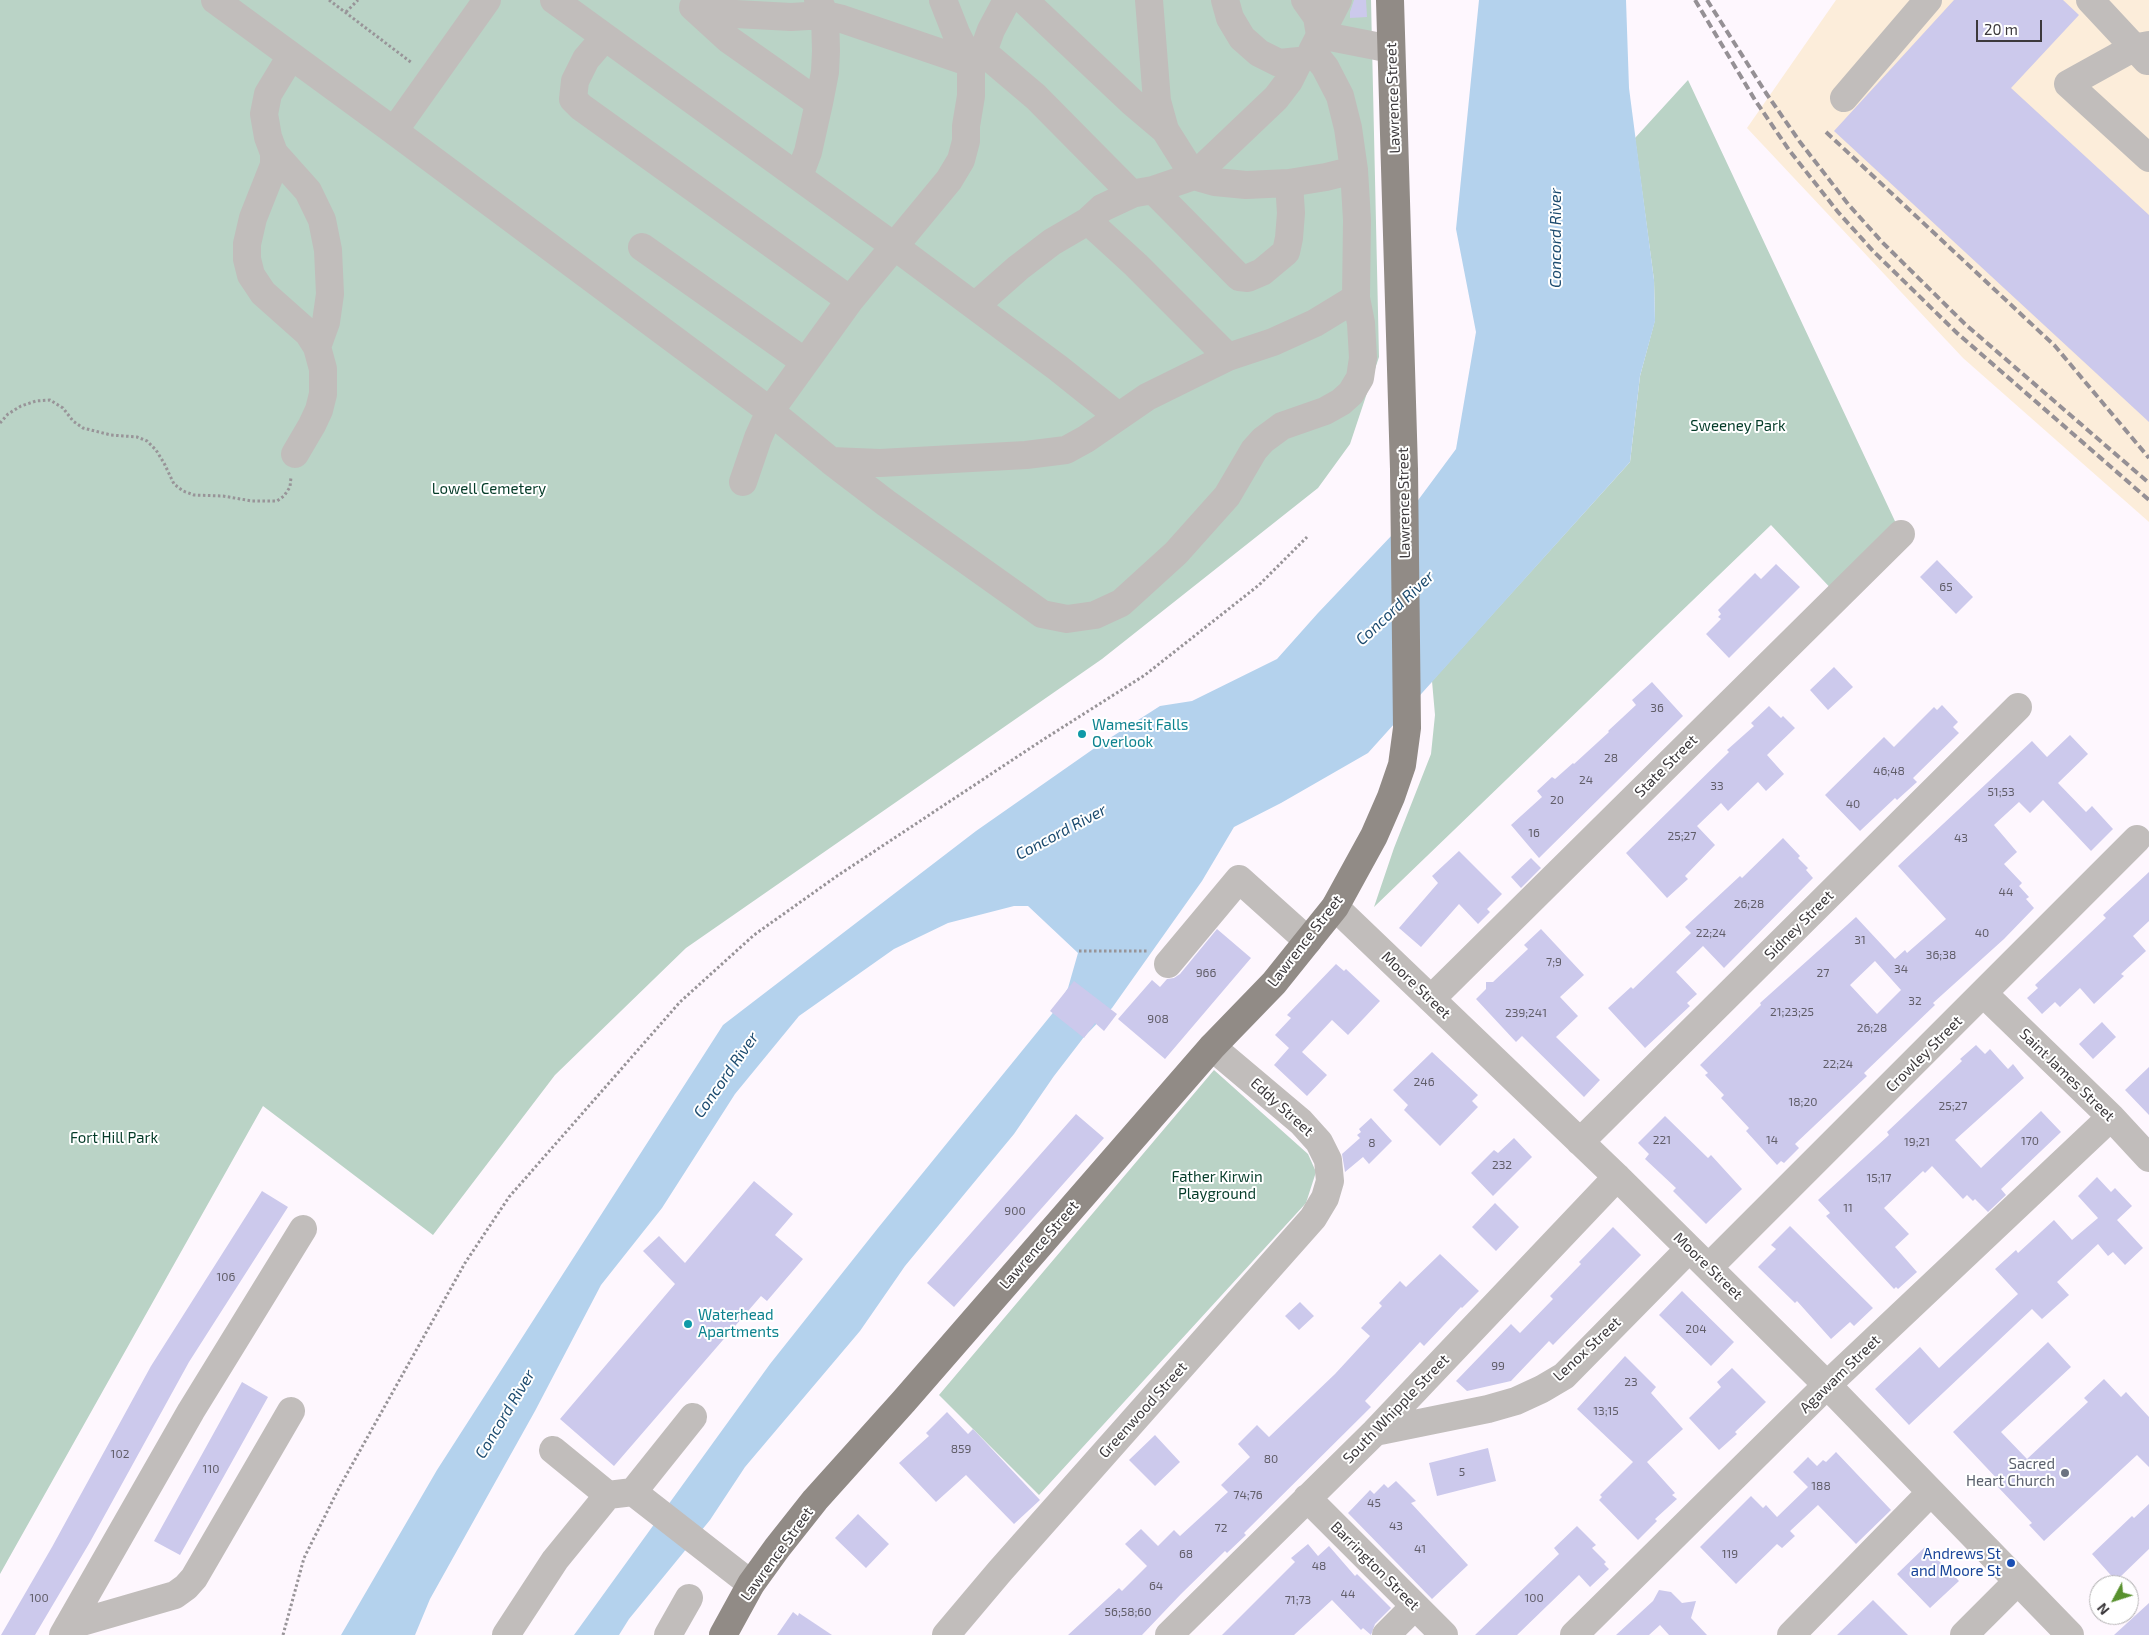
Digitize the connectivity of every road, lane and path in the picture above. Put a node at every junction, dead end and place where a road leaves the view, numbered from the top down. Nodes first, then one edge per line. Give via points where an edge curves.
1 (215, 0) edge
2 (329, 0) edge
3 (358, 0) edge
4 (486, 0) edge
5 (554, 0) edge
6 (943, 0) edge
7 (1007, 0) edge
8 (1024, 0) edge
9 (1149, 0) edge
10 (1224, 0) edge
11 (1305, 0) edge
12 (1338, 0) edge
13 (1390, 0) edge
14 (1928, 0) edge
15 (2090, 0) edge
16 (693, 6) edge
17 (821, 8) edge
18 (345, 12) junction
19 (605, 37) junction
20 (1310, 49) junction
21 (1391, 49) junction
22 (2144, 52) edge
23 (291, 56) junction
24 (977, 58) junction
25 (431, 78) junction
26 (1844, 98) dead end
27 (819, 103) junction
28 (1165, 130) junction
29 (394, 131) junction
30 (274, 153) junction
31 (2149, 158) edge
32 (1354, 170) junction
33 (799, 176) junction
34 (1194, 176) junction
35 (1289, 184) junction
36 (1142, 192) junction
37 (1088, 221) junction
38 (894, 246) junction
39 (642, 247) dead end
40 (1356, 298) junction
41 (850, 300) junction
42 (974, 306) junction
43 (317, 347) junction
44 (1228, 357) junction
45 (805, 362) junction
46 (770, 412) junction
47 (1118, 416) junction
48 (0, 423) edge
49 (295, 454) joint
50 (830, 461) junction
51 (743, 482) dead end
52 (1901, 534) dead end
53 (1308, 536) dead end
54 (2018, 707) dead end
55 (2137, 839) dead end
56 (1335, 907) junction
57 (1308, 941) junction
58 (1079, 951) dead end
59 (1161, 957) joint
60 (1984, 994) junction
61 (1431, 999) junction
62 (1212, 1046) junction
63 (2110, 1117) junction
64 (1580, 1142) junction
65 (2149, 1158) edge
66 (1617, 1177) junction
67 (1330, 1181) joint
68 (303, 1229) dead end
69 (1689, 1248) junction
70 (1709, 1267) junction
71 (1828, 1384) junction
72 (291, 1411) dead end
73 (693, 1417) dead end
74 (1375, 1432) junction
75 (553, 1450) dead end
76 (1931, 1492) junction
77 (631, 1498) junction
78 (1307, 1498) junction
79 (2017, 1582) junction
80 (751, 1584) junction
81 (689, 1598) dead end
82 (1415, 1606) junction
83 (65, 1630) edge
84 (283, 1635) edge
85 (506, 1635) edge
86 (668, 1635) edge
87 (723, 1635) edge
88 (946, 1635) edge
89 (1169, 1635) edge
90 (1386, 1635) edge
91 (1444, 1635) edge
92 (1574, 1635) edge
93 (1791, 1635) edge
94 (1964, 1635) edge
95 (2070, 1635) edge

1 - 23 street
2 - 18 path
3 - 18 path
4 - 25 street
5 - 19 street
6 - 24 street via 956,33
7 - 24 street
8 - 28 street
9 - 28 street via 1157,101
10 - 20 street via 1242,38 1259,53 1279,63
11 - 20 street via 1317,17
12 - 20 street
13 - 21 main road, Lawrence Street
14 - 26 street
15 - 22 street
16 - 17 street via 791,17
16 - 27 street via 728,39
17 - 24 street via 842,19
17 - 27 street via 825,72
18 - 25 path
19 - 33 street
19 - 41 street via 586,60 575,81 573,99
20 - 21 street
20 - 32 street via 1325,67 1340,96
20 - 34 street via 1276,98
21 - 56 main road, Lawrence Street via 1404,469 1407,728 1402,765 1391,797 1374,836
22 - 31 street via 2068,84
23 - 29 street
23 - 30 street via 268,94 264,114
24 - 36 street via 1036,97
24 - 38 street via 961,160 949,180
25 - 29 street
27 - 33 street
28 - 34 street
29 - 46 street
30 - 43 street via 308,191 322,220 328,250 330,294 326,322
30 - 43 street via 274,165 253,218 247,259 251,275 263,293 308,334
32 - 35 street
32 - 40 street
33 - 38 street
34 - 35 street via 1246,185
34 - 36 street
35 - 36 street via 1291,213 1286,252 1262,272 1248,278 1228,268
36 - 37 street via 1102,208
37 - 42 street via 1025,262
37 - 44 street
38 - 41 street
38 - 42 street
39 - 45 street
40 - 44 street via 1273,342
40 - 50 street via 1363,358 1360,378 1351,394 1325,411 1282,426 1263,440 1227,496 1176,553 1121,604 1095,616 1066,619 1042,614
41 - 45 street
42 - 47 street
43 - 49 street via 323,394 312,425
44 - 47 street via 1147,396
45 - 46 street
46 - 50 street
46 - 51 street
47 - 50 street via 1066,450 880,463
48 - 49 path via 21,406 50,400 83,428 147,441 156,450 174,484 189,493 212,497 277,501 290,487
52 - 61 street, State Street
53 - 84 path via 1259,585 1145,675 836,876 754,935 680,1002 509,1197 465,1262 339,1488 304,1558
54 - 64 street, Sidney Street
55 - 60 street, Crowley Street
56 - 57 main road, Lawrence Street
56 - 61 street, Moore Street
57 - 59 street via 1239,879
57 - 62 main road, Lawrence Street via 1274,983
58 - 59 path
60 - 63 street, Saint James Street
60 - 70 street, Crowley Street
61 - 64 street, Moore Street
62 - 67 street, Eddy Street via 1320,1142 1328,1160
62 - 80 main road, Lawrence Street via 815,1500
63 - 65 street, Saint James Street
63 - 71 street, Agawam Street
64 - 66 street, Moore Street
66 - 69 street, Moore Street
66 - 74 street, South Whipple Street
67 - 88 street, Greenwood Street via 1314,1218 1000,1570
68 - 83 street via 191,1411
69 - 70 street, Moore Street
69 - 74 street, Lenox Street via 1564,1376 1542,1389 1488,1409
70 - 71 street, Moore Street
71 - 76 street, Moore Street
71 - 92 street, Agawam Street
72 - 83 street via 186,1587 175,1595
73 - 77 street
74 - 78 street, South Whipple Street
75 - 77 street
76 - 79 street, Moore Street
76 - 93 street
77 - 80 street via 703,1546
77 - 85 street via 556,1560
78 - 82 street, Barrington Street
78 - 89 street, South Whipple Street
79 - 94 street
79 - 95 street, Moore Street
80 - 87 main road, Lawrence Street
81 - 86 street
82 - 90 street
82 - 91 street, Barrington Street

